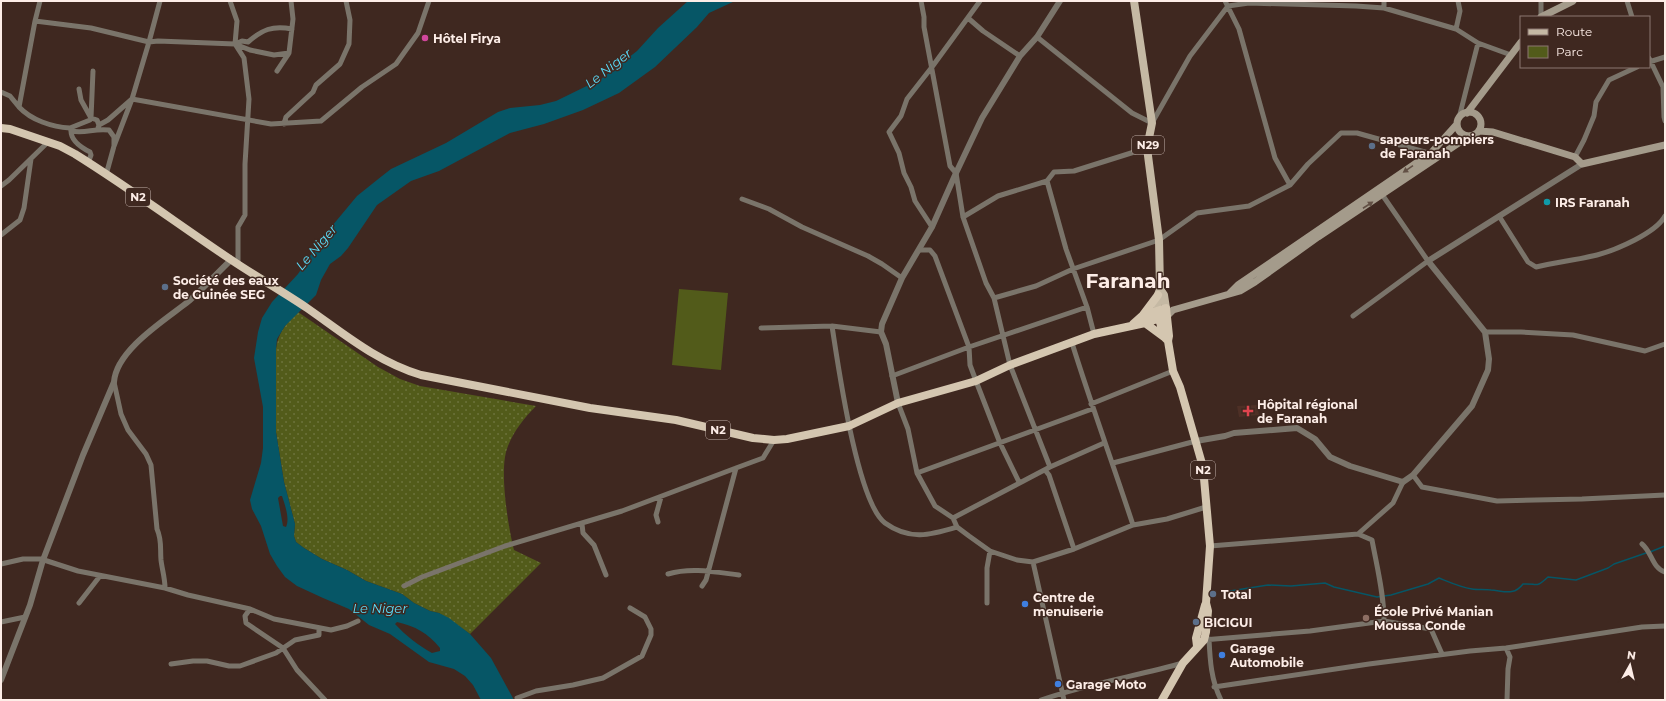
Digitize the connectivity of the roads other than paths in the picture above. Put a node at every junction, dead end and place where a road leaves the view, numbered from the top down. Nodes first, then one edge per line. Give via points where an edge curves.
1 (40, 1) edge
2 (160, 1) edge
3 (230, 1) edge
4 (291, 1) edge
5 (346, 1) edge
6 (429, 1) edge
7 (921, 1) edge
8 (980, 1) edge
9 (1060, 1) edge
10 (1134, 1) edge
11 (1384, 1) edge
12 (1458, 1) edge
13 (1541, 1) edge
14 (1573, 1) edge
15 (1627, 1) edge
16 (1249, 2) edge
17 (1226, 3) edge
18 (1384, 8) junction
19 (1541, 16) edge
20 (1543, 16) edge
21 (1632, 16) edge
22 (968, 18) junction
23 (35, 21) junction
24 (292, 29) junction
25 (1456, 29) junction
26 (1037, 37) junction
27 (149, 42) junction
28 (1478, 43) junction
29 (1520, 43) edge
30 (235, 44) junction
31 (289, 53) junction
32 (1511, 55) junction
33 (1020, 56) junction
34 (1665, 57) edge
35 (1650, 61) edge
36 (1650, 63) edge
37 (932, 67) junction
38 (1635, 68) edge
39 (93, 71) dead end
40 (277, 71) dead end
41 (80, 89) dead end
42 (1, 92) edge
43 (1478, 97) junction
44 (132, 100) junction
45 (19, 107) junction
46 (1467, 113) junction
47 (91, 118) junction
48 (1480, 119) junction
49 (248, 121) junction
50 (1458, 121) junction
51 (1665, 121) edge
52 (1152, 123) junction
53 (284, 124) junction
54 (99, 127) junction
55 (1, 128) edge
56 (70, 130) junction
57 (1479, 131) junction
58 (1493, 132) junction
59 (1469, 136) junction
60 (48, 142) junction
61 (1665, 145) edge
62 (114, 146) junction
63 (1147, 148) junction
64 (1434, 155) junction
65 (1575, 156) junction
66 (30, 159) junction
67 (88, 163) junction
68 (1582, 164) junction
69 (956, 173) junction
70 (106, 175) junction
71 (1047, 181) junction
72 (1290, 185) junction
73 (1, 186) edge
74 (1380, 193) junction
75 (742, 199) dead end
76 (1499, 216) junction
77 (1665, 216) edge
78 (963, 217) junction
79 (932, 227) junction
80 (1, 235) edge
81 (1159, 240) junction
82 (919, 250) junction
83 (231, 260) junction
84 (1428, 261) junction
85 (238, 265) junction
86 (1073, 269) junction
87 (902, 278) junction
88 (1159, 292) junction
89 (994, 298) junction
90 (1087, 307) junction
91 (1165, 313) junction
92 (1353, 316) dead end
93 (1144, 319) junction
94 (832, 326) junction
95 (761, 328) dead end
96 (881, 332) junction
97 (1485, 332) junction
98 (1094, 334) junction
99 (1002, 335) junction
100 (1166, 339) junction
101 (1072, 343) junction
102 (1665, 344) edge
103 (969, 346) junction
104 (1010, 365) junction
105 (1173, 372) junction
106 (892, 376) junction
107 (976, 381) junction
108 (114, 382) junction
109 (898, 403) junction
110 (1091, 406) junction
111 (849, 426) junction
112 (1035, 431) junction
113 (774, 440) junction
114 (1196, 441) junction
115 (1000, 443) junction
116 (1104, 443) junction
117 (1113, 463) junction
118 (736, 468) junction
119 (1048, 468) junction
120 (917, 473) junction
121 (1413, 475) junction
122 (1020, 482) junction
123 (1403, 482) junction
124 (1665, 495) edge
125 (661, 497) junction
126 (1206, 507) junction
127 (953, 518) junction
128 (658, 522) dead end
129 (582, 524) junction
130 (1133, 525) junction
131 (957, 527) junction
132 (1358, 534) junction
133 (1642, 544) dead end
134 (1210, 546) junction
135 (1074, 549) junction
136 (990, 551) junction
137 (43, 560) junction
138 (1033, 562) junction
139 (1, 564) edge
140 (707, 571) junction
141 (1665, 572) edge
142 (668, 574) dead end
143 (739, 574) dead end
144 (606, 575) dead end
145 (100, 576) junction
146 (404, 586) dead end
147 (702, 586) dead end
148 (166, 588) junction
149 (80, 603) dead end
150 (987, 603) dead end
151 (630, 608) dead end
152 (250, 609) junction
153 (26, 617) junction
154 (358, 621) dead end
155 (1, 622) edge
156 (1384, 622) junction
157 (1665, 626) edge
158 (319, 628) junction
159 (1201, 641) junction
160 (283, 648) junction
161 (1506, 648) junction
162 (1442, 654) junction
163 (1183, 663) junction
164 (171, 664) dead end
165 (1, 680) edge
166 (1214, 687) junction
167 (1062, 693) junction
168 (517, 698) dead end
169 (325, 700) edge
170 (1041, 700) edge
171 (1064, 700) edge
172 (1162, 700) edge
173 (1221, 700) edge
174 (1507, 700) edge

1 - 23 street
2 - 27 street
3 - 30 street via 238,21
4 - 24 street
5 - 53 street via 350,20 349,44 340,64 286,117
6 - 53 street via 418,33 396,64 362,87 321,121
7 - 37 street
8 - 22 street
9 - 26 street
10 - 52 main road, N29
11 - 18 street
12 - 25 street via 1460,11
13 - 19 street
14 - 20 main road
15 - 21 street
16 - 17 street
16 - 18 street
17 - 52 street via 1190,56
17 - 72 street via 1239,29 1275,158
18 - 25 street
22 - 33 street
22 - 37 street
23 - 27 street via 91,28
23 - 45 street
24 - 30 street via 269,29 257,34 248,42
24 - 31 street
25 - 28 street
26 - 33 street
26 - 52 street via 1132,113
27 - 30 street
27 - 44 street
28 - 32 street
28 - 50 street
29 - 32 main road
30 - 31 street via 274,55
30 - 49 street via 244,58 249,99
31 - 40 street
32 - 43 main road
33 - 69 street via 982,118
34 - 35 street
36 - 51 street via 1663,87
37 - 69 street via 950,166
37 - 79 street via 907,99 901,116 889,132 915,201
38 - 65 street via 1609,80 1596,102 1594,116
39 - 47 street
41 - 47 street via 81,100
42 - 45 street via 10,96
43 - 46 main road
43 - 48 main road
44 - 49 street
44 - 54 street
44 - 62 street
45 - 56 street via 35,118 55,127
46 - 48 main road via 1473,113
46 - 50 main road
47 - 54 street via 97,120
47 - 56 street
48 - 57 main road
48 - 58 main road
49 - 53 street
49 - 85 street via 245,215 238,227
50 - 59 main road via 1460,132
50 - 64 main road
52 - 63 main road, N29
54 - 56 street via 82,134
54 - 62 street via 109,130 114,137
55 - 60 highway, N2
56 - 67 street via 72,137 81,147 90,152
57 - 58 main road
57 - 59 main road
58 - 65 main road
59 - 64 main road
60 - 66 street
60 - 67 highway, N2 via 60,146
61 - 68 main road
62 - 70 street
63 - 71 street via 1074,171 1054,172
63 - 81 main road, N29
64 - 72 street via 1357,133 1341,133
64 - 74 main road
65 - 68 main road
66 - 73 street
66 - 80 street via 24,208 20,220
67 - 70 highway, N2
68 - 76 street
69 - 78 street
69 - 79 street
70 - 83 highway, N2
71 - 78 street via 998,196
71 - 86 street
72 - 81 street via 1249,206 1197,213
74 - 84 street
74 - 91 main road via 1240,291
75 - 87 street via 868,256
76 - 77 street via 1528,262 1536,266 1598,255 1640,238 1662,222
76 - 84 street
78 - 89 street via 986,283
79 - 82 street
81 - 86 street
81 - 88 main road, N29
82 - 87 street
82 - 103 street via 930,250 934,256
83 - 85 highway, N2
83 - 108 street via 190,300 128,351 118,365
84 - 92 street
84 - 97 street
85 - 113 highway, N2 via 306,308 335,330 404,370 590,408 676,420 753,438
86 - 89 street via 1036,286
86 - 90 street
87 - 96 street
88 - 91 main road, N2
88 - 93 highway
89 - 99 street
90 - 98 street
90 - 99 street
91 - 93 highway, N2
91 - 100 highway, N2
93 - 98 highway, N2
93 - 100 highway
94 - 95 street
94 - 96 street
94 - 111 street
96 - 106 street
97 - 102 street via 1573,335 1645,351
97 - 121 street via 1488,370 1472,406
98 - 101 highway, N2
99 - 103 street
99 - 104 street
100 - 105 highway, N2
101 - 104 highway, N2
101 - 110 street
103 - 106 street
103 - 107 street via 970,365
104 - 107 highway, N2
104 - 112 street
105 - 110 street
105 - 114 highway, N2
106 - 109 street
107 - 109 highway, N2
107 - 115 street
108 - 137 street
108 - 148 street via 121,414 128,430 151,465
109 - 111 highway, N2
109 - 120 street via 908,429
110 - 112 street
110 - 116 street
111 - 113 highway, N2
111 - 131 street via 870,502 884,522 902,533 917,535
112 - 115 street
112 - 119 street
113 - 118 street via 763,458
114 - 117 street
114 - 123 street via 1234,434 1297,428 1315,439 1330,457 1350,466
114 - 126 highway, N2 via 1203,467
115 - 120 street
115 - 122 street
116 - 117 street
116 - 119 street
117 - 130 street
118 - 125 street
118 - 140 street
119 - 122 street
119 - 135 street
120 - 127 street via 935,506
121 - 123 street
121 - 124 street via 1422,487 1497,501
122 - 127 street
123 - 132 street via 1393,503
125 - 128 street via 656,515
125 - 129 street
126 - 130 street via 1167,519
126 - 134 highway, N2
127 - 131 street
129 - 144 street via 583,533 594,545
129 - 146 street via 505,546
130 - 135 street
131 - 136 street
132 - 134 street
132 - 156 street via 1372,540 1383,595
133 - 141 street via 1648,549 1659,570
134 - 159 highway, N2 via 1207,625
135 - 138 street
136 - 138 street via 1017,560
136 - 150 street via 987,568
137 - 139 street via 22,559
137 - 145 street via 78,572
137 - 153 street
138 - 167 street
140 - 142 street via 681,570
140 - 143 street
140 - 147 street
145 - 148 street
145 - 149 street
148 - 152 street
151 - 168 street via 645,617 651,630 642,656 603,678 536,691
152 - 158 street via 274,619
152 - 160 street via 245,616 246,623
153 - 155 street
153 - 165 street
154 - 158 street via 331,630
156 - 159 street
156 - 162 street via 1431,629
157 - 161 street
158 - 160 street via 319,635 295,640
159 - 163 highway
159 - 166 street via 1210,665
160 - 164 street via 240,666 207,661
160 - 169 street via 297,670
161 - 162 street
161 - 174 street via 1510,657
162 - 166 street
163 - 167 street
163 - 172 highway
166 - 173 street
167 - 170 street
167 - 171 street

